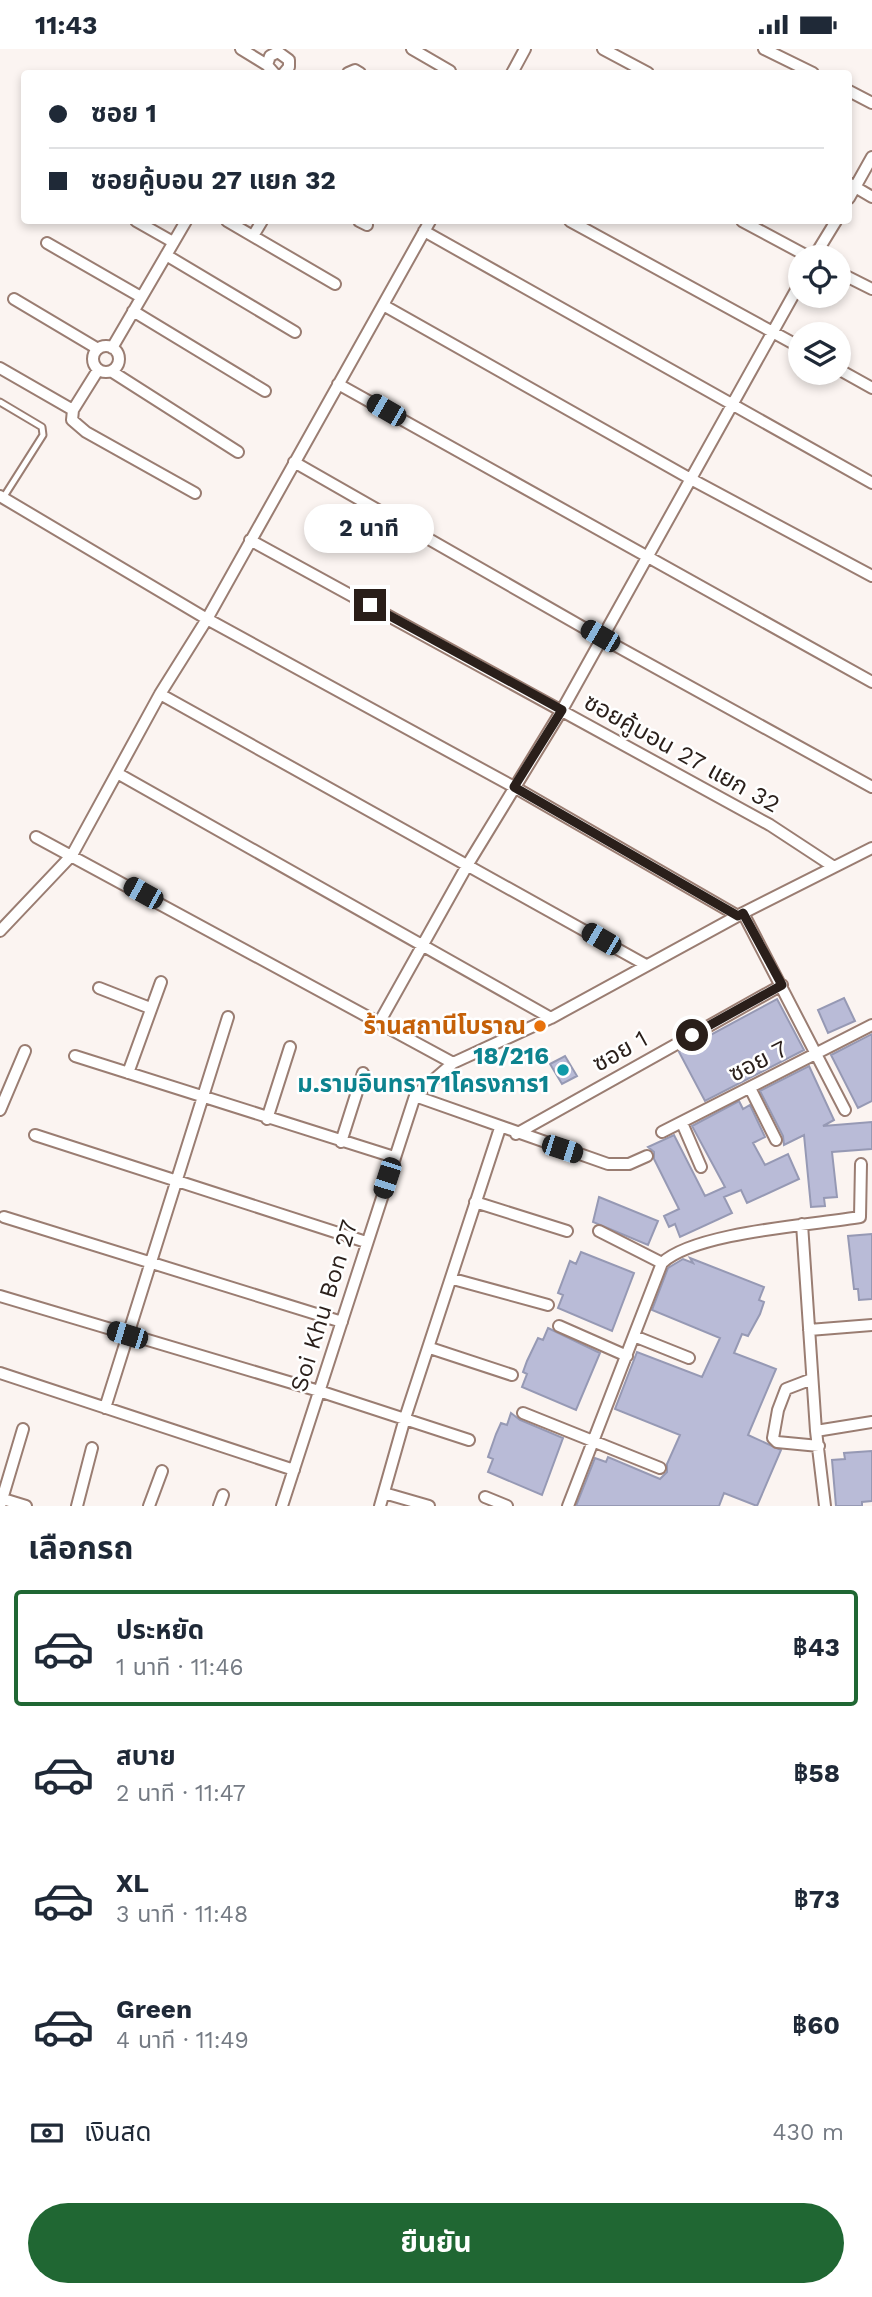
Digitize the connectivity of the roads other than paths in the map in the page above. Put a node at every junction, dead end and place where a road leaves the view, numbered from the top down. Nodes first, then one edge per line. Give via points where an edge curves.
1 (241, 49) edge
2 (412, 49) edge
3 (525, 49) edge
4 (603, 49) edge
5 (764, 49) edge
6 (271, 51) edge
7 (270, 70) edge
8 (271, 70) edge
9 (287, 70) edge
10 (448, 70) edge
11 (514, 70) edge
12 (642, 70) edge
13 (807, 70) edge
14 (852, 93) edge
15 (872, 103) edge
16 (872, 157) edge
17 (852, 185) edge
18 (872, 197) edge
19 (141, 224) edge
20 (184, 224) edge
21 (232, 224) edge
22 (260, 224) edge
23 (575, 224) edge
24 (748, 224) edge
25 (833, 224) edge
26 (427, 226) edge
27 (253, 236) junction
28 (173, 242) junction
29 (47, 243) dead end
30 (789, 245) edge
31 (820, 245) edge
32 (166, 255) junction
33 (851, 278) edge
34 (335, 284) dead end
35 (872, 289) edge
36 (141, 297) junction
37 (14, 299) dead end
38 (788, 304) edge
39 (383, 305) junction
40 (133, 311) junction
41 (295, 332) dead end
42 (772, 332) junction
43 (788, 341) edge
44 (112, 348) junction
45 (98, 349) junction
46 (0, 367) edge
47 (98, 370) junction
48 (111, 371) junction
49 (851, 376) edge
50 (338, 384) junction
51 (872, 388) edge
52 (265, 391) dead end
53 (0, 402) edge
54 (731, 404) junction
55 (73, 410) junction
56 (238, 452) dead end
57 (294, 462) junction
58 (689, 478) junction
59 (872, 483) edge
60 (195, 493) dead end
61 (1, 497) edge
62 (250, 540) junction
63 (646, 557) junction
64 (872, 576) edge
65 (207, 619) junction
66 (600, 636) junction
67 (872, 682) edge
68 (160, 694) junction
69 (562, 710) junction
70 (117, 772) junction
71 (514, 787) junction
72 (872, 787) edge
73 (36, 837) dead end
74 (872, 848) edge
75 (72, 855) junction
76 (468, 864) junction
77 (834, 867) junction
78 (741, 915) junction
79 (0, 931) edge
80 (422, 945) junction
81 (646, 965) junction
82 (160, 982) dead end
83 (782, 985) junction
84 (99, 988) dead end
85 (150, 1008) junction
86 (228, 1017) dead end
87 (551, 1018) junction
88 (379, 1023) junction
89 (872, 1025) edge
90 (290, 1047) dead end
91 (25, 1051) dead end
92 (818, 1054) junction
93 (75, 1056) dead end
94 (453, 1063) junction
95 (128, 1073) junction
96 (363, 1073) dead end
97 (750, 1088) junction
98 (415, 1096) junction
99 (200, 1098) junction
100 (0, 1110) edge
101 (845, 1110) dead end
102 (267, 1119) junction
103 (682, 1123) junction
104 (500, 1128) junction
105 (663, 1132) dead end
106 (516, 1134) junction
107 (34, 1135) dead end
108 (776, 1140) dead end
109 (341, 1142) junction
110 (647, 1156) dead end
111 (394, 1157) junction
112 (861, 1164) dead end
113 (701, 1167) dead end
114 (175, 1180) junction
115 (475, 1202) junction
116 (4, 1217) dead end
117 (802, 1224) junction
118 (567, 1231) dead end
119 (599, 1231) dead end
120 (366, 1242) junction
121 (662, 1263) junction
122 (149, 1264) junction
123 (453, 1279) junction
124 (0, 1296) edge
125 (548, 1305) dead end
126 (342, 1322) junction
127 (872, 1325) edge
128 (559, 1327) dead end
129 (809, 1330) junction
130 (127, 1335) junction
131 (635, 1336) junction
132 (430, 1348) junction
133 (627, 1356) junction
134 (689, 1358) dead end
135 (0, 1373) edge
136 (512, 1375) dead end
137 (812, 1379) junction
138 (319, 1391) junction
139 (105, 1408) junction
140 (523, 1413) dead end
141 (405, 1418) junction
142 (872, 1422) edge
143 (23, 1429) dead end
144 (816, 1431) junction
145 (470, 1440) dead end
146 (593, 1440) junction
147 (819, 1446) junction
148 (92, 1448) dead end
149 (660, 1468) dead end
150 (294, 1470) junction
151 (162, 1471) dead end
152 (384, 1493) junction
153 (485, 1497) dead end
154 (1, 1501) edge
155 (26, 1506) edge
156 (77, 1506) edge
157 (149, 1506) edge
158 (282, 1506) edge
159 (380, 1506) edge
160 (429, 1506) edge
161 (507, 1506) edge
162 (568, 1506) edge
163 (825, 1506) edge

1 - 7 street
2 - 10 street
3 - 11 street
4 - 12 street
5 - 13 street
6 - 8 street
6 - 9 street via 288,57
14 - 15 street
16 - 17 street
17 - 18 street
19 - 28 street
20 - 28 street
21 - 27 street
22 - 27 street
23 - 42 street
24 - 30 street
25 - 31 street
26 - 39 street
26 - 54 street
27 - 34 street
28 - 32 street
29 - 36 street
32 - 36 street
32 - 41 street
33 - 35 street
36 - 40 street
37 - 45 street
38 - 42 street
39 - 50 street
39 - 58 street
40 - 44 street
40 - 52 street
42 - 43 street
42 - 54 street
44 - 45 street
44 - 48 street via 119,360
45 - 47 street via 93,362
46 - 55 street
47 - 48 street
47 - 55 street
48 - 56 street
49 - 51 street
50 - 57 street
50 - 63 street
53 - 61 lane via 30,417 42,427 43,435
54 - 58 street
54 - 59 street
55 - 60 street via 72,420 86,432
57 - 62 street
57 - 66 street
58 - 63 street
58 - 64 street
61 - 65 street
62 - 65 street
62 - 69 street, ซอยคู้บอน 27 แยก 32
63 - 66 street
63 - 67 street
65 - 68 street
65 - 71 street
66 - 69 street
66 - 72 street
68 - 70 street
68 - 76 street
69 - 71 street
69 - 77 street, ซอยคู้บอน 27 แยก 32 via 770,825
70 - 75 street
70 - 80 street
71 - 76 street
71 - 78 street
73 - 75 street
74 - 77 street
75 - 79 street
75 - 88 street
76 - 80 street
76 - 81 street
77 - 78 street
78 - 81 street
78 - 83 street
80 - 87 street
80 - 88 street
81 - 87 street
82 - 85 street
83 - 92 street
83 - 106 street, ซอย 1
84 - 85 street
85 - 95 street
86 - 99 street
87 - 94 street
88 - 94 street
89 - 92 street, ซอย 7
90 - 102 street
91 - 100 street
92 - 97 street, ซอย 7
92 - 101 street
93 - 95 street
94 - 98 street
95 - 99 street
96 - 109 street
97 - 103 street, ซอย 7
97 - 108 street
98 - 104 street
98 - 111 street, Soi Khu Bon 27
99 - 102 street
99 - 114 street
102 - 109 street
103 - 105 street, ซอย 7
103 - 113 street
104 - 106 street
104 - 115 street
106 - 110 street via 618,1166
107 - 114 street
109 - 111 street
111 - 120 street, Soi Khu Bon 27
112 - 117 street via 861,1217
114 - 120 street
114 - 122 street
115 - 118 street
115 - 123 street
116 - 122 street
117 - 121 street via 685,1247
117 - 129 street
119 - 121 street
120 - 126 street, Soi Khu Bon 27
121 - 131 street
122 - 126 street
122 - 130 street
123 - 125 street
123 - 132 street
124 - 130 street
126 - 138 street, Soi Khu Bon 27
127 - 129 street
128 - 133 street
129 - 137 street
130 - 138 street
130 - 139 street
131 - 133 street
131 - 134 street
132 - 136 street
132 - 141 street
133 - 146 street
135 - 139 street
137 - 144 street
137 - 147 street via 786,1389 773,1438
138 - 141 street
138 - 150 street, Soi Khu Bon 27
139 - 150 street
140 - 146 street
141 - 145 street
141 - 152 street
142 - 144 street
143 - 154 street
144 - 147 street
146 - 149 street
146 - 162 street
147 - 163 street
148 - 156 street
150 - 158 street, Soi Khu Bon 27
151 - 157 street
152 - 159 street
152 - 160 street
153 - 161 street
154 - 155 street

